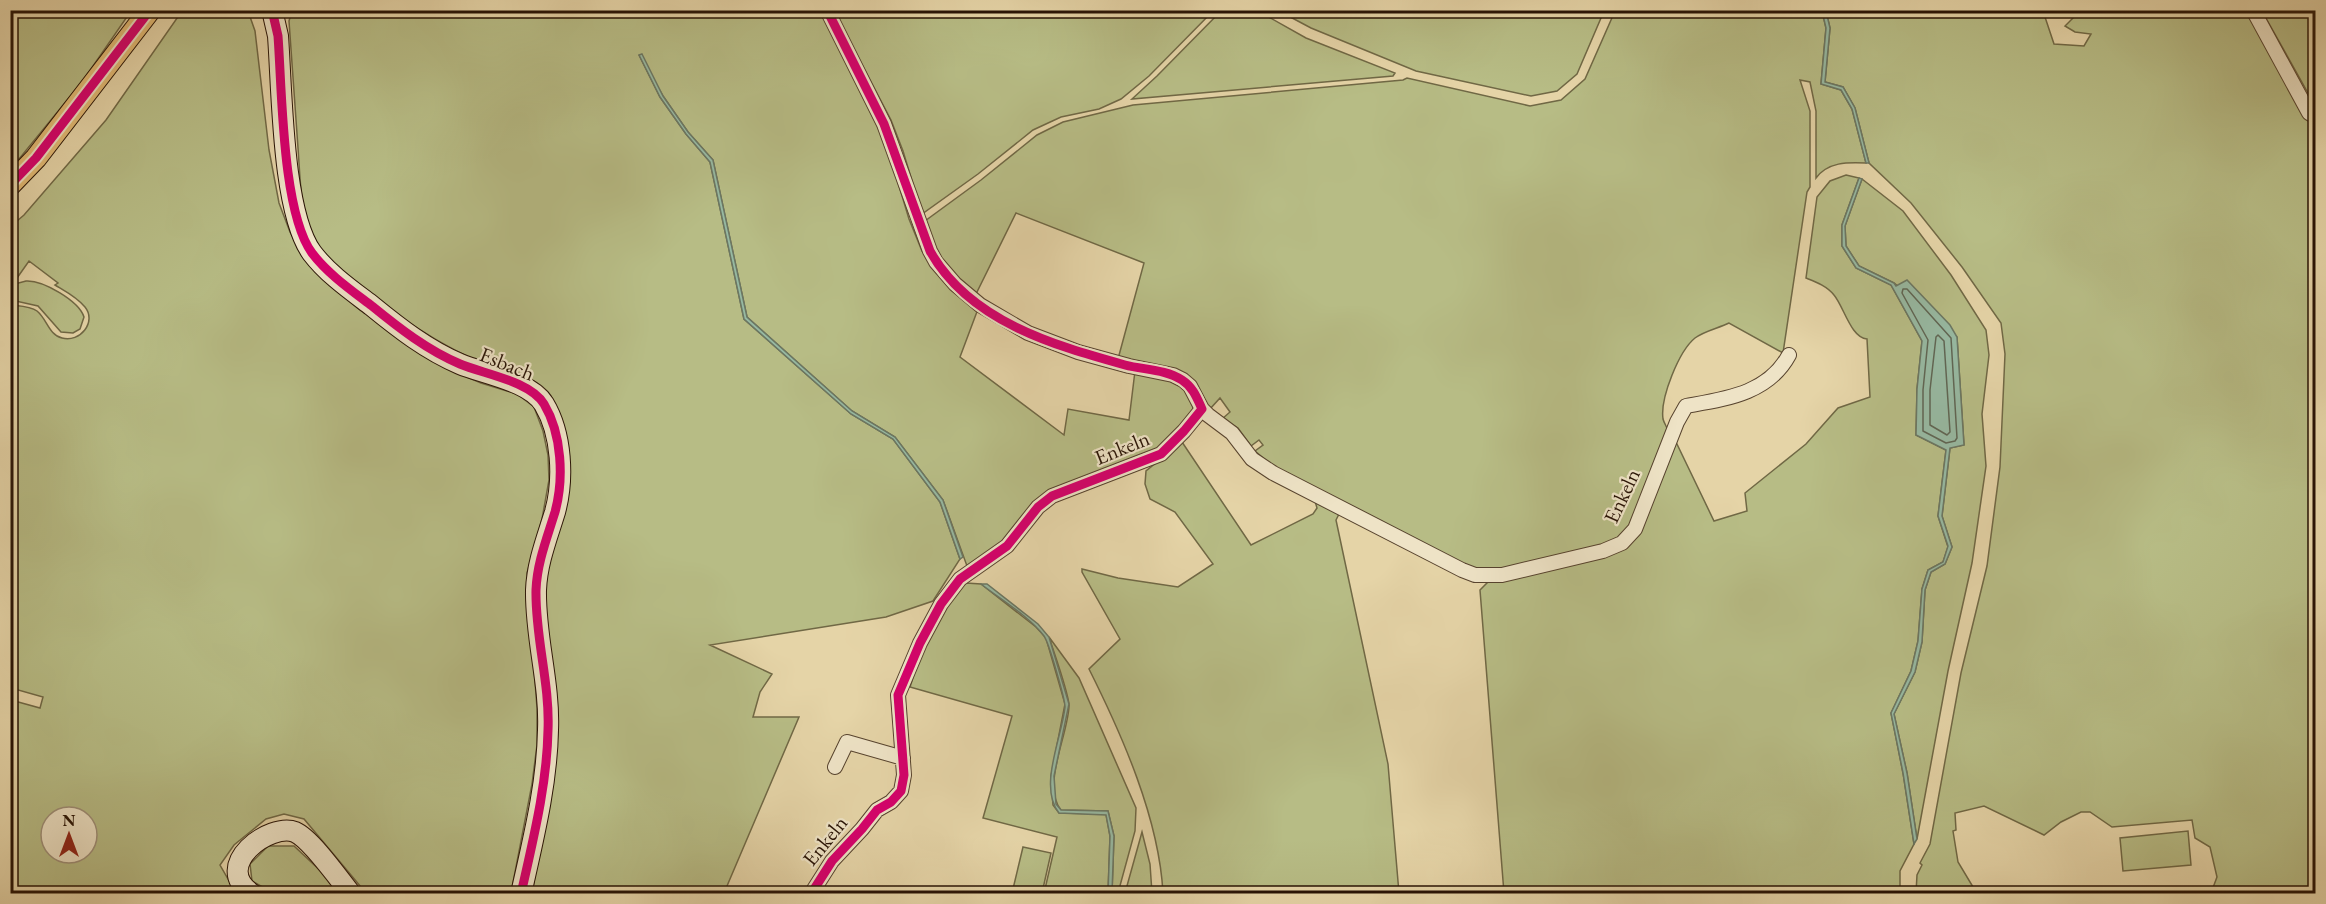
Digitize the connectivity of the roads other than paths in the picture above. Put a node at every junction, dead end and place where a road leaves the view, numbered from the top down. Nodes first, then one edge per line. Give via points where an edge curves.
1 (150, 10) edge
2 (272, 10) edge
3 (827, 10) edge
4 (2253, 10) edge
5 (2316, 117) edge
6 (10, 185) edge
7 (1789, 355) dead end
8 (1202, 410) junction
9 (903, 758) junction
10 (835, 767) dead end
11 (252, 894) edge
12 (351, 894) edge
13 (521, 894) edge
14 (812, 894) edge

1 - 6 main road
2 - 13 street, Esbach via 278,36 291,194 299,227 311,252 346,286 425,346 534,393 543,403 554,431 560,461 559,490 536,591 548,731 540,800
3 - 8 street, Enkeln via 884,124 926,243 950,279 980,305 1028,333 1078,352 1173,375 1190,386
4 - 5 street via 2309,113
7 - 8 street, Enkeln via 1782,369 1763,385 1734,397 1686,406 1635,529 1622,543 1502,575 1476,575 1462,570 1273,473 1252,459 1232,433
8 - 9 street, Enkeln via 1161,454 1052,496 1038,507 1007,546 964,574 953,586 930,623 898,695
9 - 10 street via 848,742
9 - 14 street, Enkeln via 904,781 899,794 873,813 827,866
11 - 12 street via 238,879 239,862 257,842 272,832 284,830 301,836

